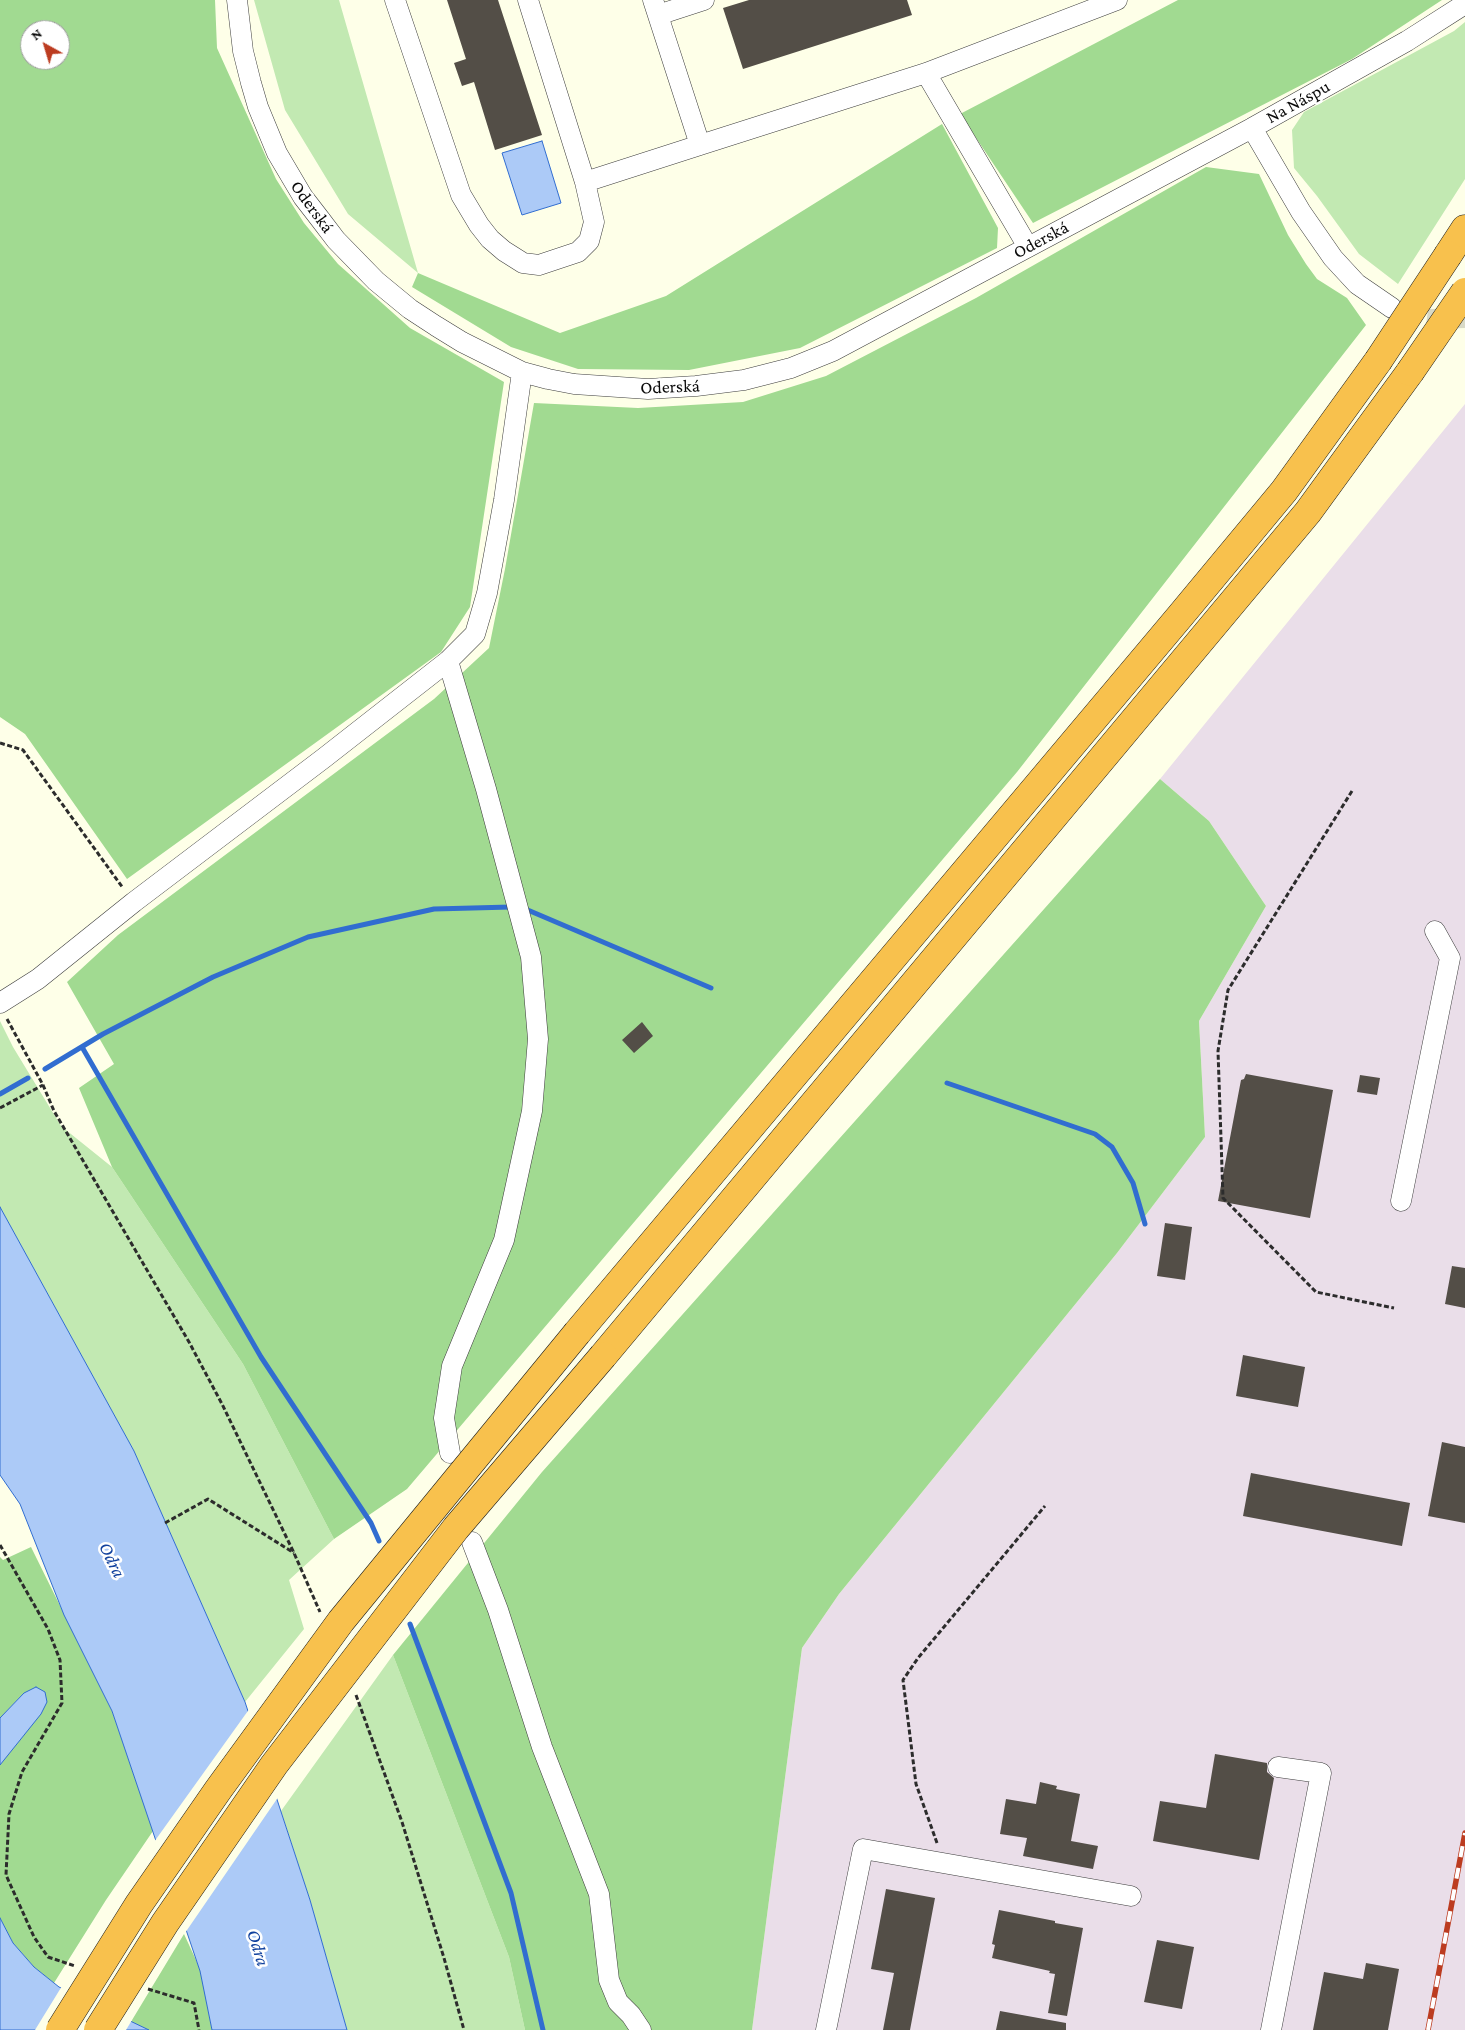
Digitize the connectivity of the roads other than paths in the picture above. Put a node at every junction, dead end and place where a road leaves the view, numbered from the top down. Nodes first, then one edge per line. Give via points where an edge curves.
1 (237, 0) edge
2 (395, 0) edge
3 (528, 0) edge
4 (704, 0) edge
5 (1117, 0) edge
6 (1465, 4) edge
7 (655, 8) edge
8 (926, 73) junction
9 (1252, 128) junction
10 (700, 145) junction
11 (585, 182) junction
12 (1465, 228) edge
13 (1028, 247) junction
14 (1465, 292) edge
15 (1392, 308) tunnel mouth
16 (522, 372) junction
17 (448, 660) junction
18 (1435, 931) dead end
19 (2, 1009) edge
20 (1401, 1201) dead end
21 (450, 1453) dead end
22 (472, 1542) dead end
23 (1278, 1767) dead end
24 (1131, 1896) dead end
25 (60, 2030) edge
26 (98, 2030) edge
27 (640, 2030) edge
28 (826, 2030) edge
29 (1271, 2030) edge

1 - 16 street, Oderská via 243,51 267,131 289,175 325,226 354,260 393,296 462,342
2 - 11 street via 461,195 490,239 514,258 531,265 578,252 589,241 594,222
3 - 11 street
4 - 7 street
5 - 8 street
6 - 9 street, Na Náspu via 1414,37
7 - 10 street
8 - 10 street
8 - 13 street
9 - 13 street, Oderská
9 - 15 street, Na Náspu via 1333,258 1357,284
10 - 11 street
12 - 25 highway, bridge via 1378,361 1284,491 577,1333 335,1629 144,1896
13 - 16 street, Oderská via 833,351 768,375 720,384 632,389 561,382
14 - 26 highway, bridge via 1301,520 456,1528 280,1758 165,1923
16 - 17 street via 487,593 475,634
17 - 19 street via 134,902
17 - 21 street via 531,957 538,1038 532,1111 504,1240 452,1366 444,1418
18 - 20 street via 1450,958
22 - 27 street via 498,1610 542,1747 599,1894 609,1980 618,2002
23 - 29 street via 1321,1773
24 - 28 street via 863,1849

